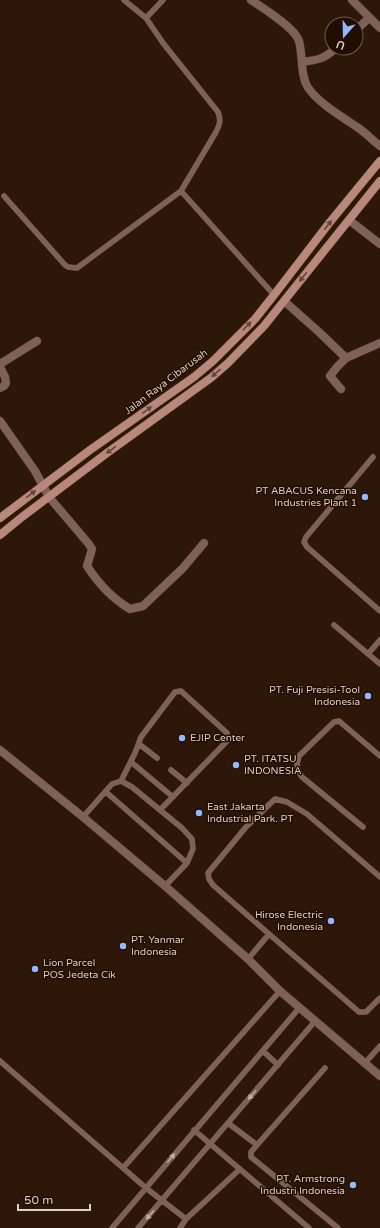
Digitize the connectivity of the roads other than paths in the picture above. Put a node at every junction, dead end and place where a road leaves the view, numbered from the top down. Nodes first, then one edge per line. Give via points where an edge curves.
1 (124, 0) edge
2 (163, 0) edge
3 (251, 0) edge
4 (352, 0) edge
5 (146, 18) junction
6 (369, 18) junction
7 (364, 23) edge
8 (380, 28) edge
9 (328, 56) edge
10 (302, 62) junction
11 (380, 146) edge
12 (380, 161) edge
13 (380, 181) edge
14 (182, 190) junction
15 (4, 196) dead end
16 (349, 220) junction
17 (380, 244) edge
18 (274, 295) junction
19 (284, 301) junction
20 (37, 341) dead end
21 (380, 343) edge
22 (346, 358) junction
23 (0, 364) edge
24 (0, 367) edge
25 (0, 388) edge
26 (341, 389) dead end
27 (0, 420) edge
28 (373, 457) dead end
29 (43, 485) junction
30 (49, 497) junction
31 (0, 518) edge
32 (0, 535) edge
33 (204, 542) dead end
34 (380, 611) edge
35 (334, 625) dead end
36 (380, 640) edge
37 (368, 654) junction
38 (380, 664) edge
39 (139, 744) junction
40 (0, 750) edge
41 (380, 756) edge
42 (157, 758) dead end
43 (131, 762) junction
44 (172, 770) dead end
45 (121, 781) junction
46 (187, 783) junction
47 (106, 792) junction
48 (173, 798) junction
49 (160, 810) junction
50 (83, 817) junction
51 (363, 827) dead end
52 (187, 863) junction
53 (380, 877) edge
54 (165, 886) junction
55 (269, 934) junction
56 (248, 959) junction
57 (280, 991) junction
58 (380, 998) edge
59 (300, 1006) junction
60 (316, 1020) junction
61 (380, 1046) edge
62 (262, 1051) junction
63 (0, 1061) edge
64 (365, 1063) junction
65 (278, 1065) junction
66 (325, 1068) dead end
67 (380, 1076) edge
68 (228, 1123) junction
69 (194, 1130) junction
70 (210, 1143) junction
71 (257, 1145) junction
72 (123, 1168) junction
73 (240, 1169) junction
74 (146, 1188) junction
75 (162, 1200) junction
76 (186, 1219) junction
77 (112, 1228) edge
78 (138, 1228) edge
79 (180, 1228) edge
80 (309, 1228) edge
81 (338, 1228) edge

1 - 5 lane
2 - 5 lane
3 - 10 street via 267,10 295,35 299,41
4 - 6 street
5 - 14 lane via 220,117 216,132
6 - 7 street
6 - 8 street
9 - 10 street
10 - 11 street via 309,90
18 -> 12 street, Jalan Raya Cibarusah
13 - 16 street
14 - 15 lane via 77,268 65,265
14 - 18 lane
16 - 17 street
16 -> 19 street
29 -> 18 street, Jalan Raya Cibarusah via 194,376 255,319
19 - 22 street
19 -> 30 street via 254,337 212,377
20 - 23 street
21 - 22 street
22 - 26 street via 330,376
24 - 25 street via 6,383
27 - 29 street
28 - 34 lane via 306,536 304,542
29 - 30 street
31 -> 29 street, Jalan Raya Cibarusah
30 - 32 street
30 - 33 street via 92,549 87,566 93,576 121,604 130,609 143,606 184,568
35 - 37 lane
36 - 37 lane
37 - 38 lane
39 - 42 lane
39 - 43 lane
39 - 46 lane via 146,730 175,692 181,691 227,733 228,738
40 - 50 street
41 - 51 lane via 339,721 334,722 323,732 299,756 297,763 302,777
43 - 45 lane
43 - 48 lane
44 - 46 lane
45 - 47 lane via 112,784
45 - 49 lane
46 - 48 lane
47 - 50 lane
47 - 52 lane
48 - 49 lane
49 - 52 lane via 192,839 193,849
50 - 54 street
52 - 54 lane
53 - 55 lane via 307,814 287,802 275,799 246,827 208,873 208,879 212,884
54 - 56 street
55 - 56 lane
55 - 58 lane via 359,1012 366,1012
56 - 57 street
57 - 59 street
57 - 72 lane
59 - 60 street
59 - 62 lane
60 - 64 street
60 - 65 lane
61 - 64 lane
62 - 65 lane
62 - 69 lane
63 - 72 lane
64 - 67 street
65 -> 68 lane
66 - 71 lane
68 - 70 lane
68 - 71 lane
69 - 70 lane
74 -> 69 lane
70 - 73 lane
70 - 75 lane
71 - 81 lane via 251,1152 251,1157
72 - 74 lane
73 - 76 lane
73 - 80 lane
74 - 75 lane
74 - 77 lane
75 - 76 lane
75 -> 78 lane
76 - 79 lane

